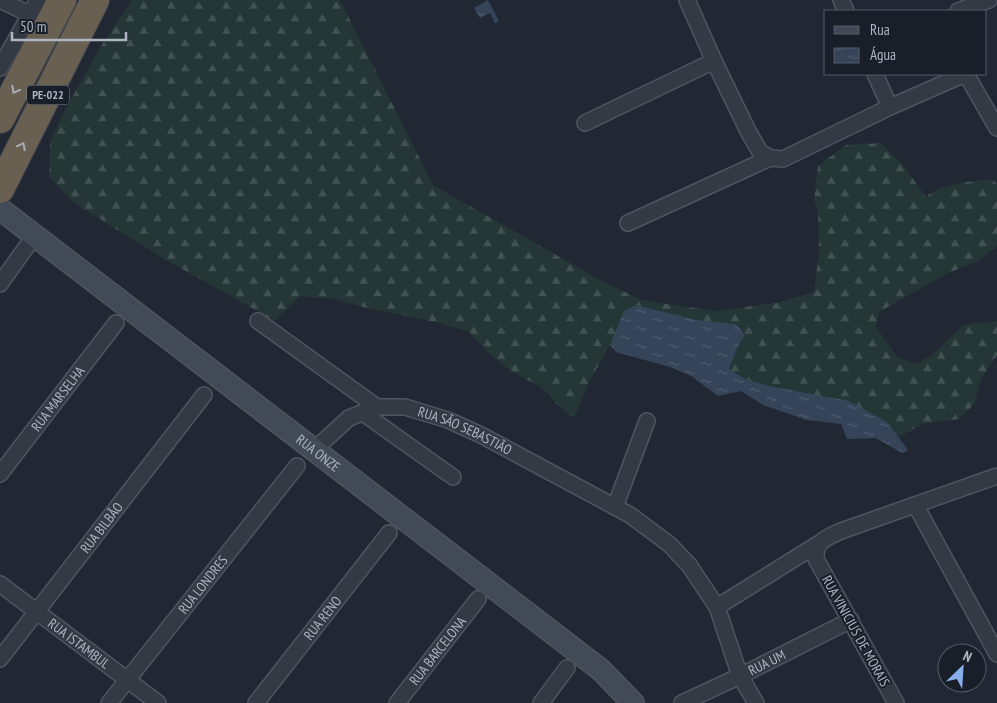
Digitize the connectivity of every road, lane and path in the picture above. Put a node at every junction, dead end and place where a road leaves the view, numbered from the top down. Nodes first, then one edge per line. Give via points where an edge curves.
1 (0, 0) edge
2 (38, 0) edge
3 (62, 0) edge
4 (989, 0) edge
5 (690, 1) edge
6 (94, 6) edge
7 (961, 10) edge
8 (29, 14) junction
9 (21, 52) junction
10 (714, 60) junction
11 (0, 68) edge
12 (874, 75) edge
13 (963, 75) edge
14 (966, 75) edge
15 (890, 107) junction
16 (0, 119) edge
17 (996, 122) edge
18 (585, 123) dead end
19 (770, 158) junction
20 (0, 189) edge
21 (0, 209) edge
22 (628, 223) dead end
23 (27, 246) dead end
24 (0, 284) edge
25 (258, 322) dead end
26 (116, 323) dead end
27 (204, 395) dead end
28 (370, 410) junction
29 (647, 420) dead end
30 (314, 450) junction
31 (297, 466) dead end
32 (0, 474) edge
33 (997, 476) edge
34 (453, 477) dead end
35 (916, 506) junction
36 (615, 507) junction
37 (389, 533) dead end
38 (817, 552) junction
39 (0, 584) edge
40 (478, 599) dead end
41 (717, 607) junction
42 (36, 612) junction
43 (851, 620) junction
44 (997, 654) edge
45 (0, 659) edge
46 (567, 668) dead end
47 (740, 676) junction
48 (126, 679) junction
49 (109, 703) edge
50 (158, 703) edge
51 (256, 703) edge
52 (397, 703) edge
53 (541, 703) edge
54 (633, 703) edge
55 (682, 703) edge
56 (756, 703) edge
57 (896, 703) edge

1 - 8 street
2 - 8 street
3 - 9 highway, PE-022
4 - 7 street
5 - 10 street
20 -> 6 highway, PE-022
8 - 9 street
9 - 11 street
9 -> 16 highway, PE-022
10 - 18 street
10 - 19 street via 756,145
12 - 15 street
13 - 15 street
14 - 17 street
15 - 19 street via 783,159
19 - 22 street
21 - 30 street, RUA ONZE
23 - 24 street
25 - 28 street
26 - 32 street, RUA MARSELHA
27 - 42 street, RUA BILBÃO
28 - 30 street, RUA SÃO SEBASTIÃO via 349,418
28 - 34 street
28 - 36 street, RUA SÃO SEBASTIÃO via 404,407 448,420
29 - 36 street
30 - 54 street, RUA ONZE via 601,670
31 - 48 street, RUA LONDRES
33 - 35 street
35 - 38 street via 841,532 826,539
35 - 44 street
36 - 41 street, RUA SÃO SEBASTIÃO via 669,544 689,565
37 - 51 street, RUA RENO
38 - 41 street
38 - 43 street, RUA VINICIUS DE MORAIS
39 - 42 street, RUA ISTAMBUL
40 - 52 street, RUA BARCELONA
41 - 47 street, RUA SÃO SEBASTIÃO
42 - 45 street, RUA BILBÃO
42 - 48 street, RUA ISTAMBUL
43 - 47 street, RUA UM
43 - 57 street, RUA VINICIUS DE MORAIS
46 - 53 street
47 - 55 street, RUA UM
47 - 56 street, RUA SÃO SEBASTIÃO
48 - 49 street, RUA LONDRES
48 - 50 street, RUA ISTAMBUL

